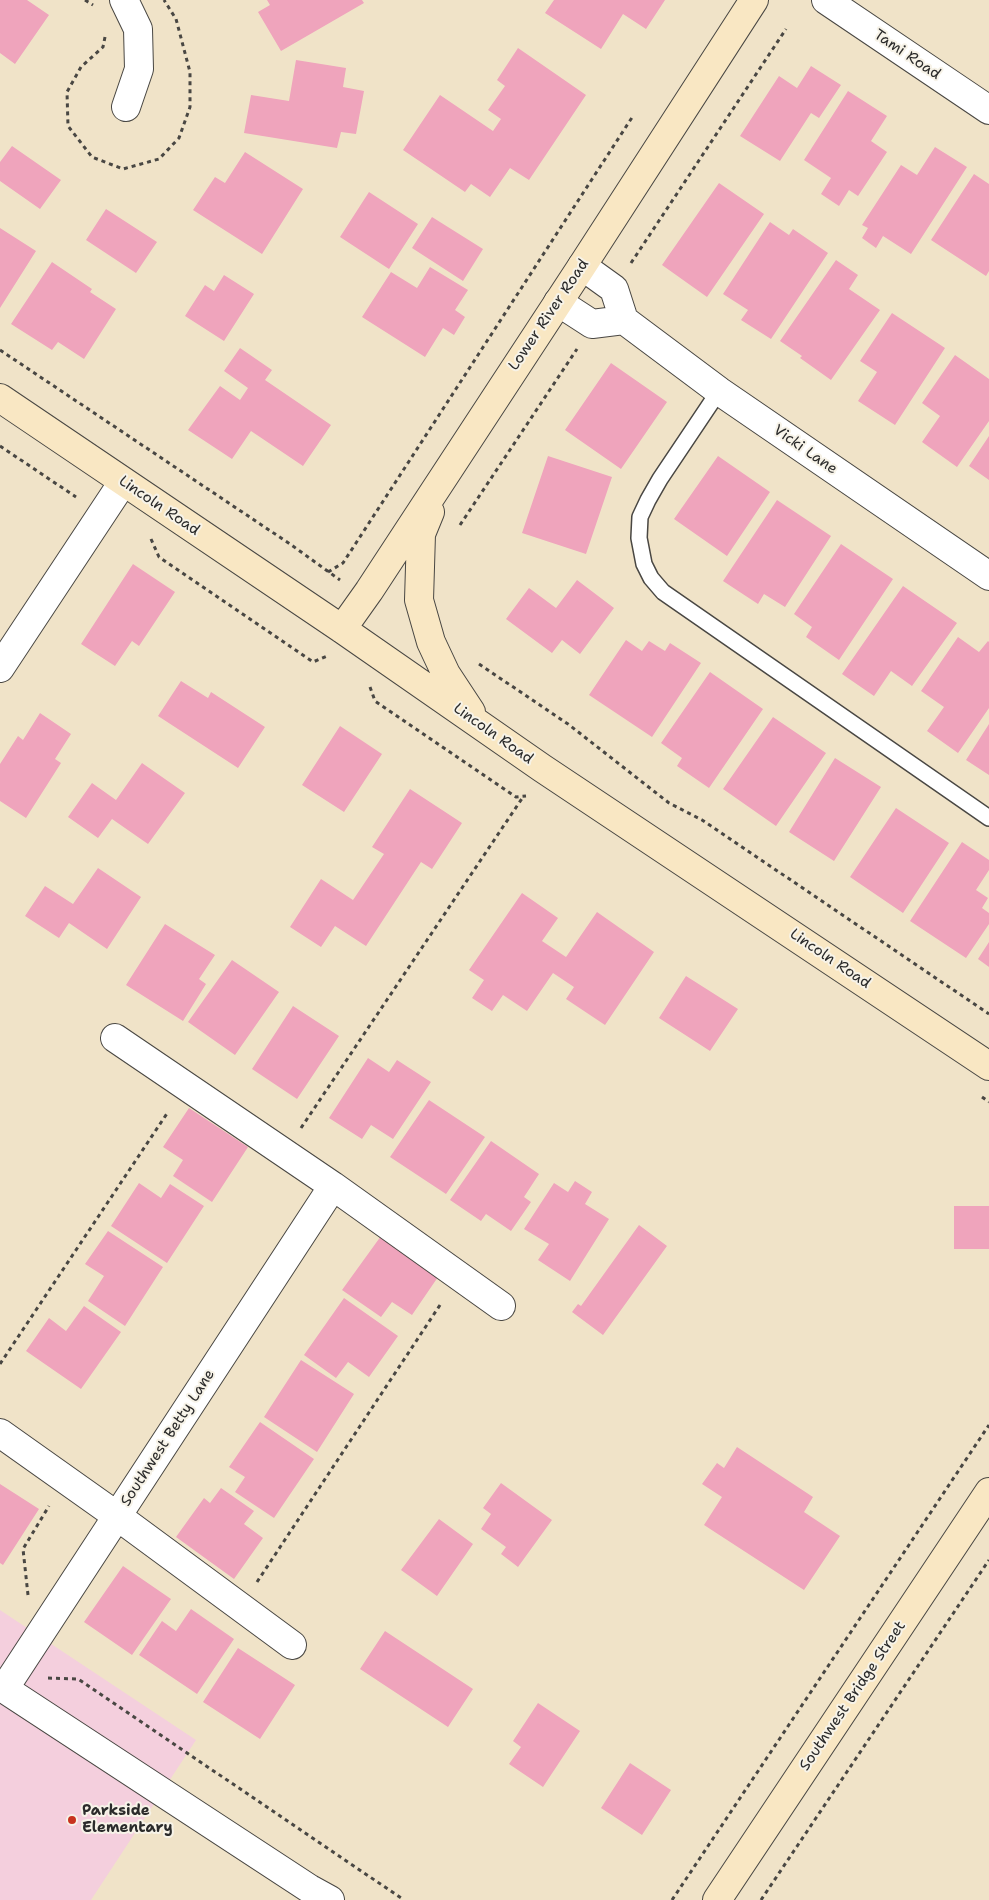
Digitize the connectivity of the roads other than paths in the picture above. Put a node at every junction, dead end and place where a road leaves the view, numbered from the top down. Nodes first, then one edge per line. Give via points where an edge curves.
1 (124, 0) edge
2 (754, 0) edge
3 (826, 0) edge
4 (126, 107) dead end
5 (989, 110) edge
6 (582, 266) junction
7 (558, 302) junction
8 (624, 320) junction
9 (719, 391) junction
10 (0, 398) edge
11 (448, 470) junction
12 (123, 482) junction
13 (989, 576) edge
14 (342, 629) junction
15 (0, 668) edge
16 (478, 724) junction
17 (989, 818) edge
18 (115, 1038) dead end
19 (989, 1066) edge
20 (333, 1186) junction
21 (501, 1306) dead end
22 (0, 1433) edge
23 (989, 1492) edge
24 (117, 1516) junction
25 (292, 1645) dead end
26 (2, 1688) edge
27 (330, 1900) edge
28 (716, 1900) edge

1 - 4 street via 138,29 139,69
2 - 6 street, Lower River Road
3 - 5 street, Tami Road
6 - 7 street, Lower River Road
6 - 8 street via 614,289
7 - 8 street via 592,324
7 - 11 street, Lower River Road
8 - 9 street, Vicki Lane
9 - 13 street, Vicki Lane
9 - 17 lane via 660,480 640,517 639,538 644,564 651,578 663,592
10 - 12 street, Lincoln Road
11 - 14 street, Lower River Road
11 - 16 street via 421,534 419,600 431,642 446,674
12 - 14 street, Lincoln Road
12 - 15 street
14 - 16 street, Lincoln Road
16 - 19 street, Lincoln Road
18 - 20 street
20 - 21 street
20 - 24 street, Southwest Betty Lane
22 - 24 street
23 - 28 street, Southwest Bridge Street
24 - 25 street
24 - 26 street, Southwest Betty Lane
26 - 27 street

